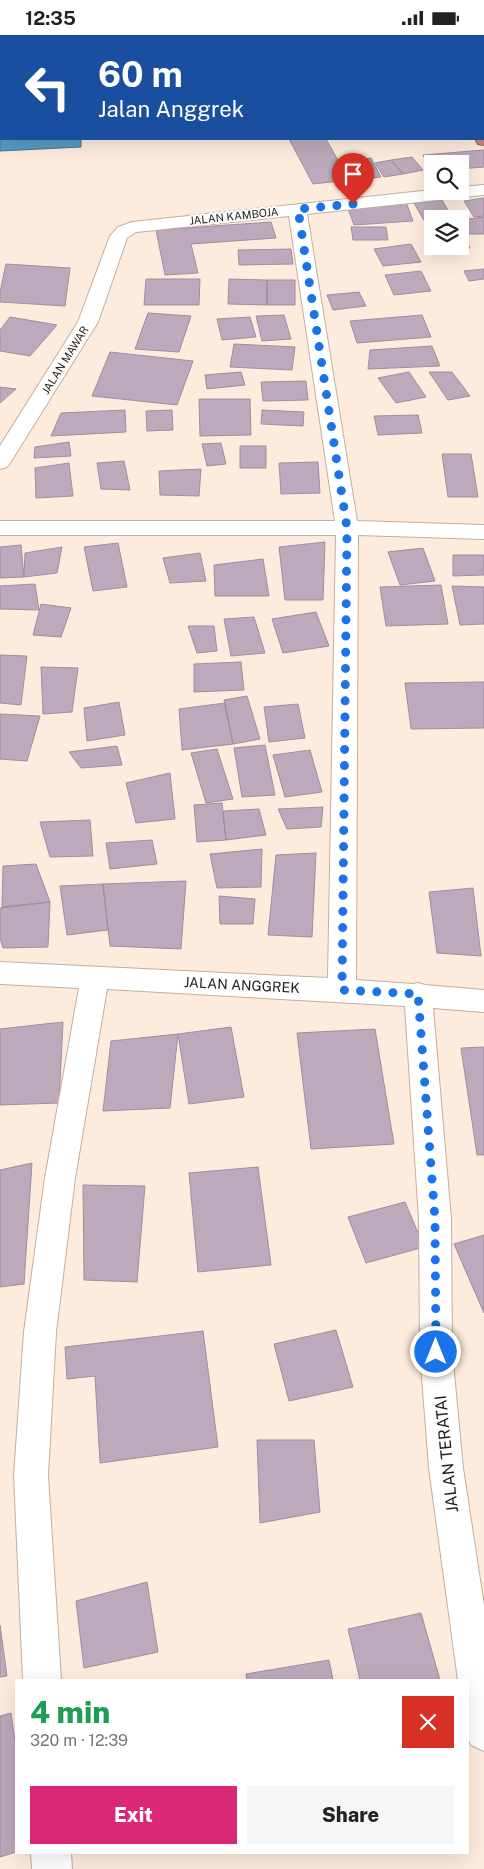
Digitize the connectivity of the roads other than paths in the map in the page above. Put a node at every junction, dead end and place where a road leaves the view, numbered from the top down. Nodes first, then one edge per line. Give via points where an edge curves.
1 (484, 190) edge
2 (298, 209) junction
3 (132, 227) joint
4 (0, 463) edge
5 (0, 528) edge
6 (347, 528) junction
7 (484, 532) edge
8 (0, 973) edge
9 (95, 977) junction
10 (342, 990) junction
11 (418, 994) junction
12 (484, 1001) edge
13 (42, 1679) edge
14 (484, 1732) edge
15 (51, 1854) edge
16 (52, 1869) edge

1 - 2 street, JALAN KAMBOJA
2 - 3 street, JALAN KAMBOJA
2 - 6 street
3 - 4 street, JALAN MAWAR via 119,236 88,322
5 - 6 street
6 - 7 street
6 - 10 street
8 - 9 street, JALAN ANGGREK
9 - 10 street, JALAN ANGGREK
9 - 13 street via 60,1177 40,1332 31,1475
10 - 11 street, JALAN ANGGREK
11 - 12 street, JALAN ANGGREK
11 - 14 street, JALAN TERATAI via 435,1219 436,1352 446,1468
15 - 16 street

